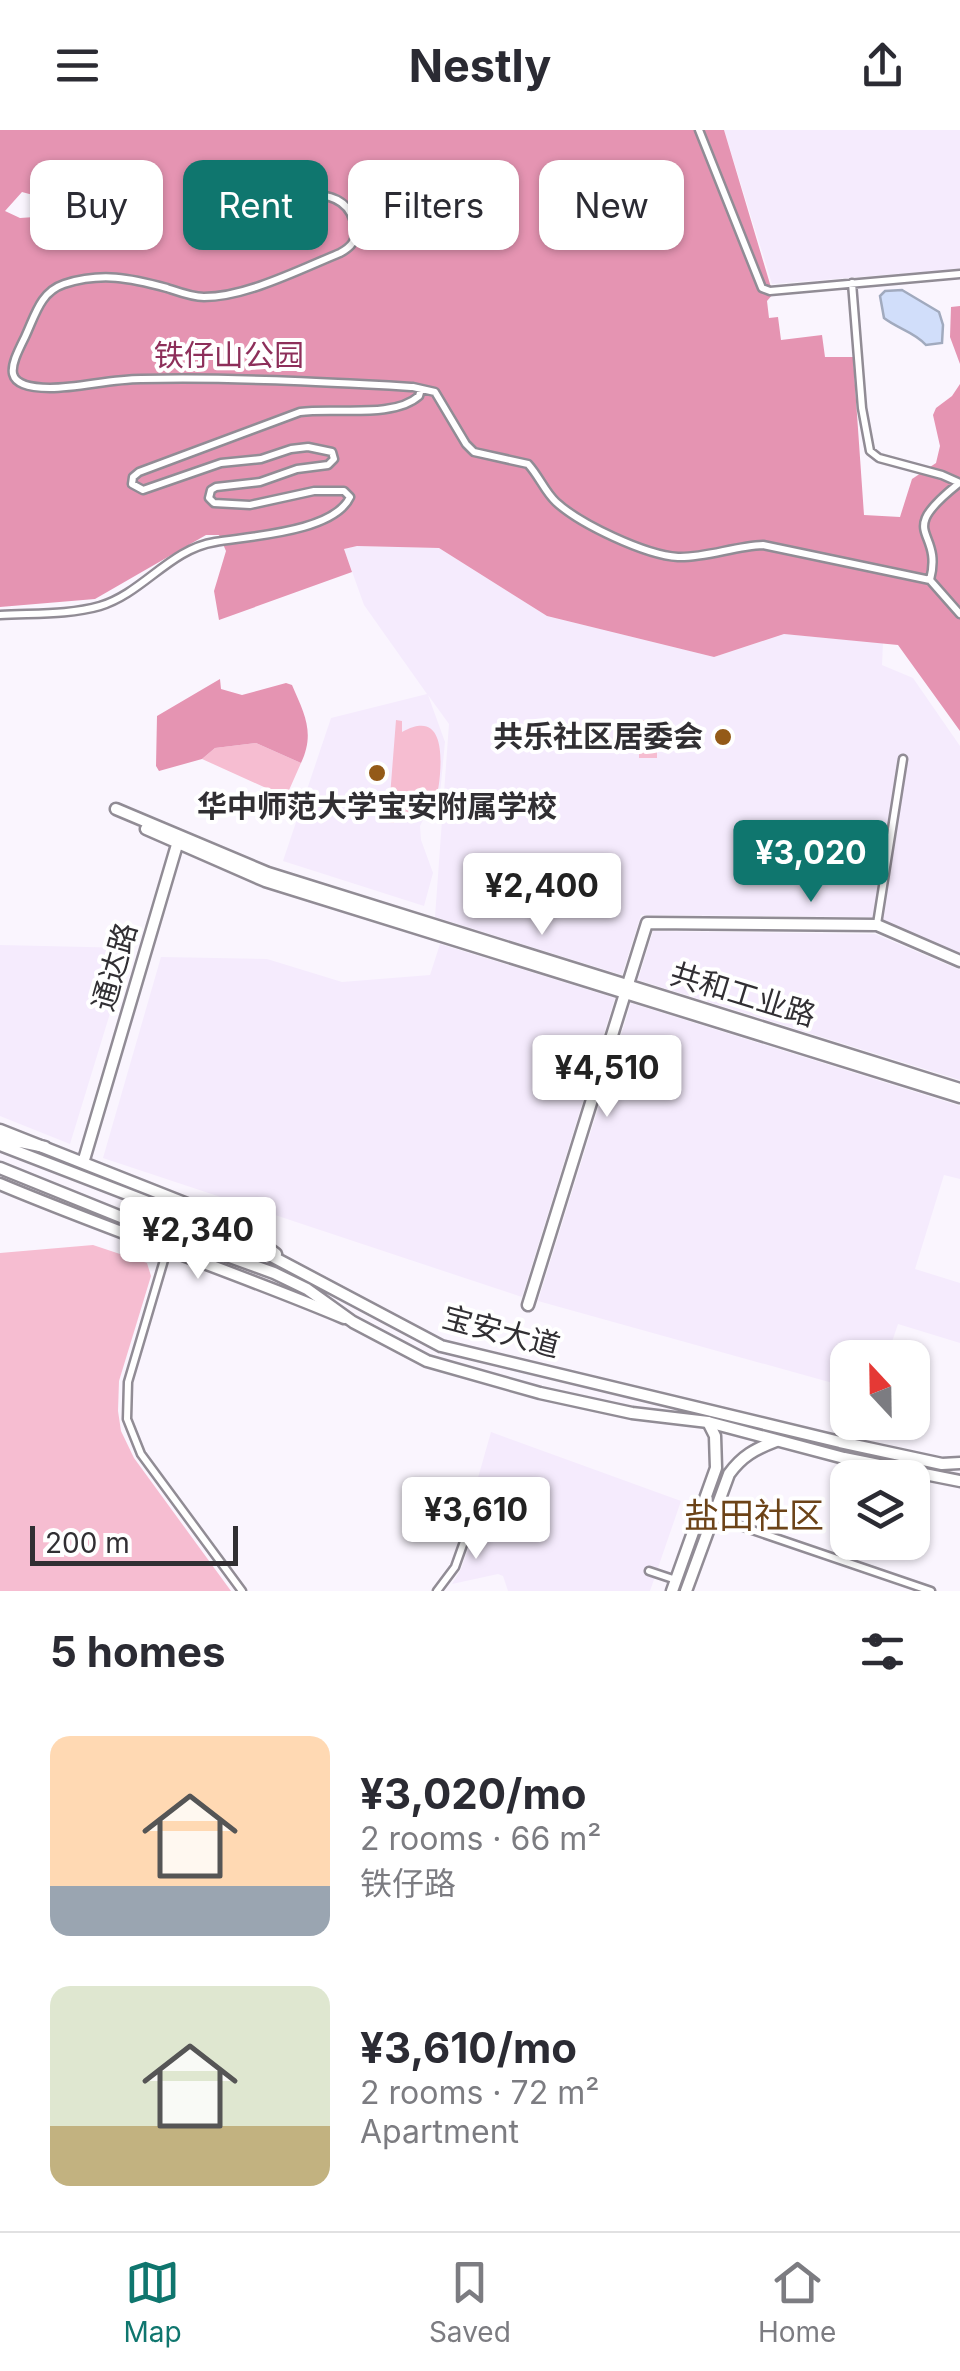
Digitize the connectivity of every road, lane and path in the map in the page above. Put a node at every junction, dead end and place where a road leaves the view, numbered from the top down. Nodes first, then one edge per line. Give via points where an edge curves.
1 (698, 130) edge
2 (328, 197) edge
3 (960, 274) edge
4 (852, 283) junction
5 (420, 392) junction
6 (959, 484) edge
7 (930, 580) junction
8 (0, 614) edge
9 (960, 614) edge
10 (903, 759) dead end
11 (117, 813) dead end
12 (179, 839) junction
13 (214, 858) junction
14 (167, 880) junction
15 (877, 926) junction
16 (960, 961) edge
17 (626, 989) junction
18 (960, 1088) edge
19 (960, 1097) edge
20 (0, 1130) edge
21 (0, 1142) edge
22 (44, 1147) junction
23 (83, 1162) junction
24 (0, 1168) edge
25 (0, 1184) edge
26 (167, 1250) junction
27 (284, 1260) junction
28 (528, 1305) dead end
29 (353, 1322) junction
30 (708, 1422) junction
31 (776, 1441) junction
32 (960, 1463) edge
33 (716, 1468) junction
34 (728, 1474) junction
35 (960, 1481) edge
36 (476, 1508) dead end
37 (713, 1517) junction
38 (649, 1570) dead end
39 (674, 1585) edge
40 (242, 1591) edge
41 (437, 1591) edge
42 (686, 1591) edge
43 (931, 1591) edge

1 - 4 street via 762,288
2 - 5 street via 350,213 356,236 340,253 201,298 120,276 59,286 39,305 11,370 36,388 221,377
3 - 4 street
4 - 6 street via 870,451
5 - 7 street via 436,392 474,452 528,464 557,503 663,555 763,545
5 - 8 street via 400,408 300,412 133,477 132,484 143,490 291,449 332,452 328,465 216,488 210,498 250,505 344,491 350,497 335,515 212,542 108,604
6 - 7 street via 922,520 932,552
7 - 9 street
10 - 15 street
11 - 12 street, 共和工业路
12 - 13 street, 共和工业路
12 - 14 street, 通达路
12 - 17 street, 共和工业路
13 - 14 street via 184,857
13 - 17 street, 共和工业路 via 266,881
14 - 23 street, 通达路
15 - 16 street
15 - 17 street via 646,923
17 - 18 street, 共和工业路
17 - 19 street, 共和工业路
17 - 28 street
20 - 22 street
21 - 22 street
21 - 27 street, 宝安大道
22 - 23 street
23 - 27 street via 234,1224
24 - 29 street, 宝安大道 via 274,1273
25 - 26 street
26 - 29 street
26 - 40 street via 128,1382 129,1428
27 - 32 street, 宝安大道 via 441,1346 840,1442
29 - 30 street, 宝安大道 via 427,1361 518,1387
30 - 31 street, 宝安大道
30 - 33 street
31 - 34 street via 755,1448
31 - 35 street, 宝安大道
33 - 34 street via 726,1464
33 - 39 street
34 - 37 street
36 - 41 street via 455,1566
37 - 42 street
37 - 43 street
38 - 39 street

